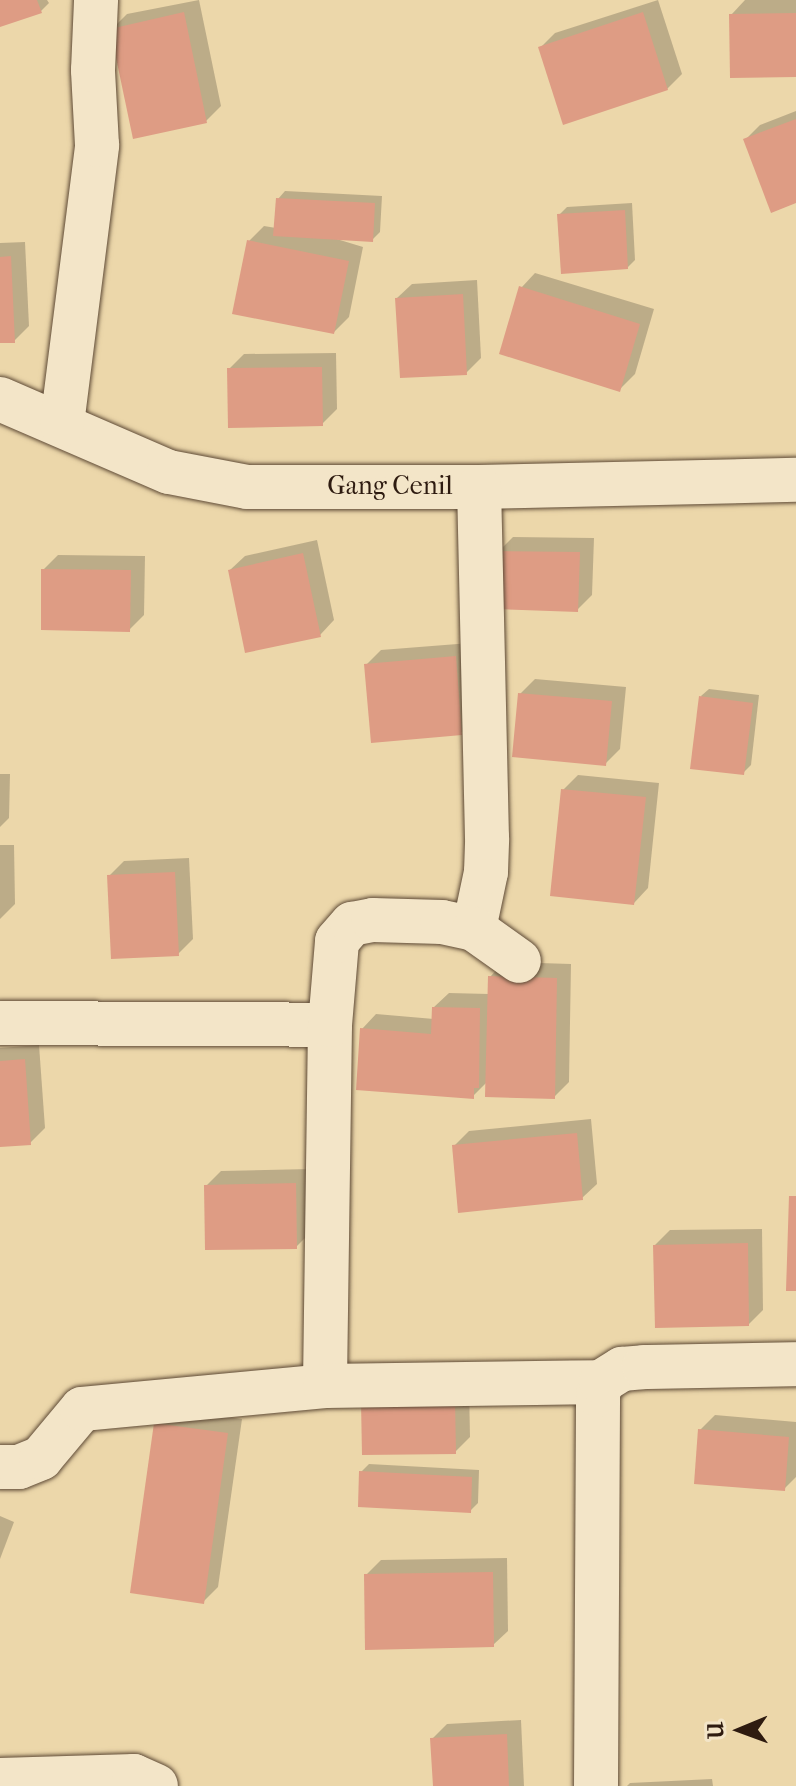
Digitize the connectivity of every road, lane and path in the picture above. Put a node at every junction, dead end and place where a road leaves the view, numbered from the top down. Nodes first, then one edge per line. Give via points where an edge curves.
1 (96, 0) edge
2 (0, 399) edge
3 (62, 424) junction
4 (796, 480) edge
5 (479, 487) junction
6 (474, 929) junction
7 (519, 961) dead end
8 (0, 1023) edge
9 (330, 1025) junction
10 (796, 1364) edge
11 (601, 1382) junction
12 (325, 1386) junction
13 (0, 1467) edge
14 (0, 1780) edge
15 (156, 1786) edge
16 (596, 1786) edge

1 - 3 street via 97,145
2 - 3 street, Gang Cenil
3 - 5 street, Gang Cenil via 169,472 247,487
4 - 5 street, Gang Cenil
5 - 6 street via 487,838
6 - 7 street
6 - 9 street via 442,922 352,924 337,941
8 - 9 street
9 - 12 street
10 - 11 street via 622,1369
11 - 12 street
11 - 16 street
12 - 13 street via 82,1409 41,1458 19,1467
14 - 15 street via 134,1776

